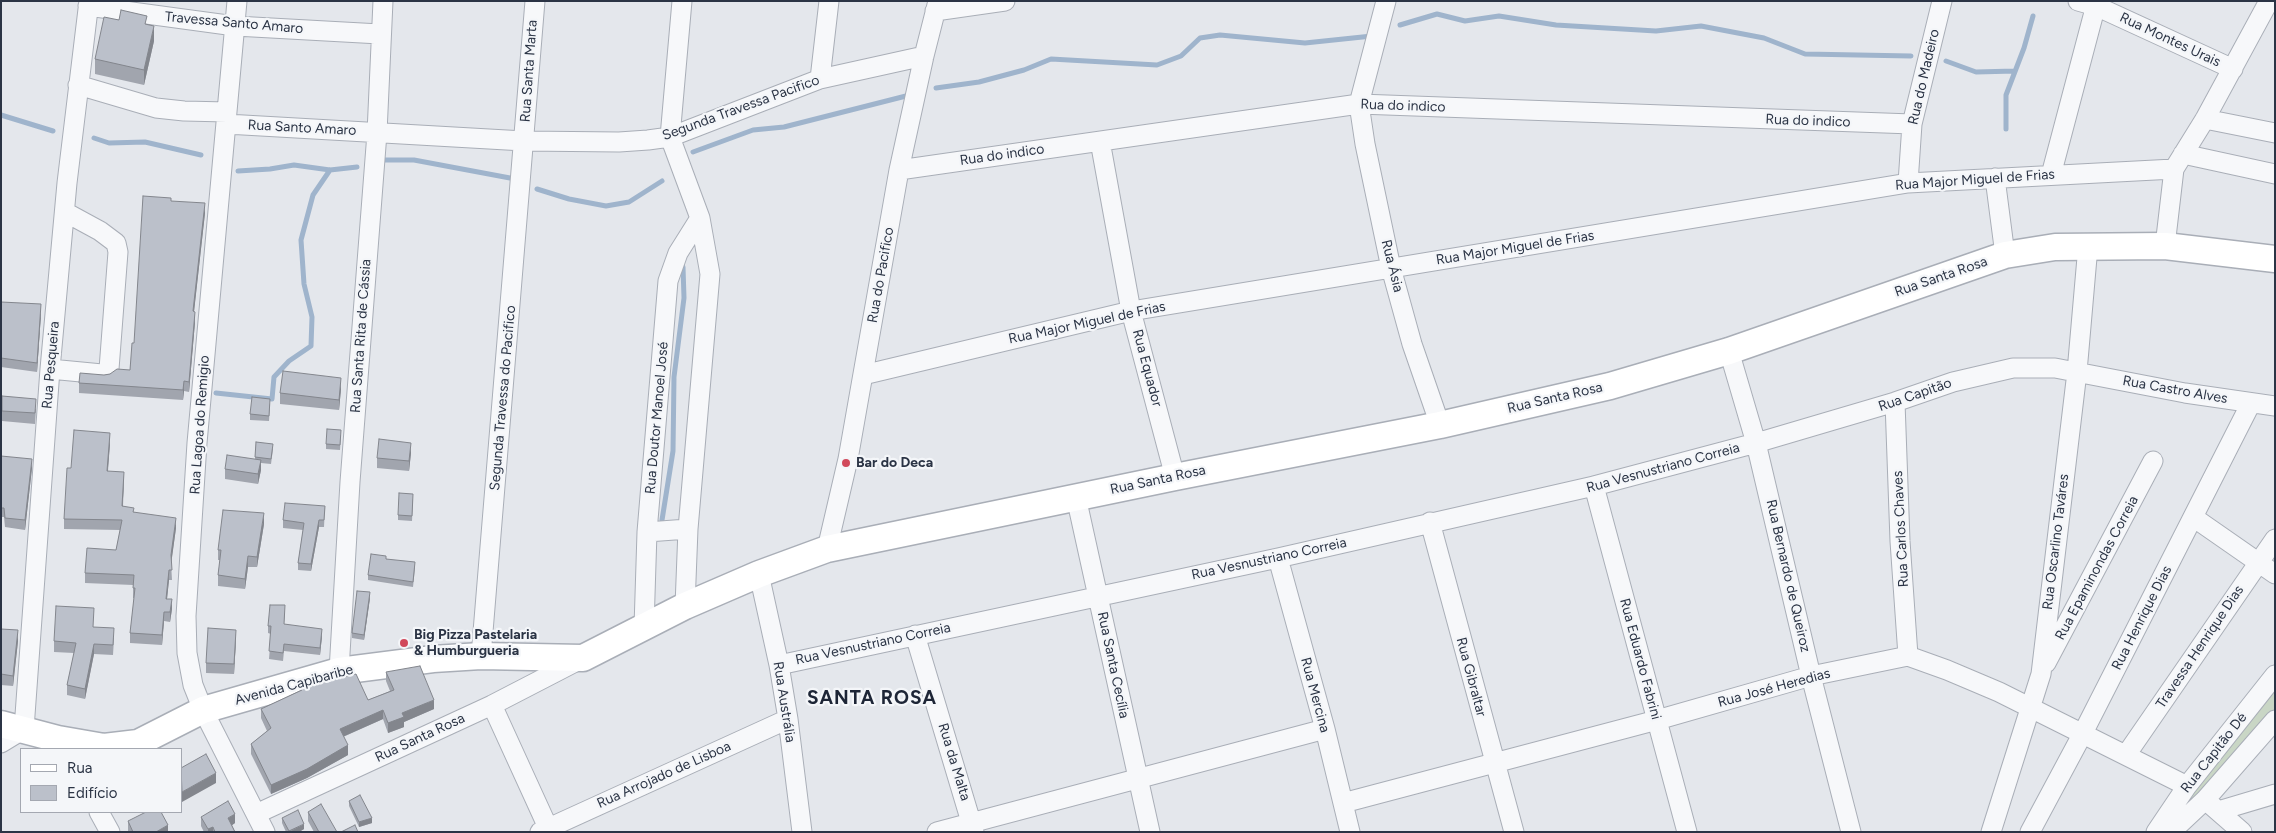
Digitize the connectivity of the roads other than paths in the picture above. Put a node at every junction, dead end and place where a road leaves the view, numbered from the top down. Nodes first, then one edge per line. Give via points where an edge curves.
1 (237, 1) edge
2 (383, 1) edge
3 (535, 1) edge
4 (682, 1) edge
5 (828, 1) edge
6 (1005, 1) edge
7 (1386, 1) edge
8 (1942, 1) edge
9 (2269, 1) edge
10 (2090, 3) edge
11 (89, 4) edge
12 (937, 6) edge
13 (235, 26) junction
14 (380, 34) junction
15 (924, 56) junction
16 (2233, 69) junction
17 (820, 79) junction
18 (78, 84) junction
19 (1358, 104) junction
20 (227, 118) junction
21 (2205, 119) junction
22 (1912, 124) junction
23 (377, 133) junction
24 (2275, 133) edge
25 (670, 137) junction
26 (524, 141) junction
27 (1100, 142) junction
28 (2178, 162) junction
29 (899, 170) junction
30 (2275, 174) edge
31 (2051, 175) junction
32 (1995, 178) junction
33 (1908, 183) junction
34 (65, 212) junction
35 (700, 218) junction
36 (2088, 246) junction
37 (2165, 246) junction
38 (2005, 255) junction
39 (2275, 259) edge
40 (1391, 268) junction
41 (1131, 310) junction
42 (1729, 351) junction
43 (50, 369) junction
44 (2077, 372) junction
45 (863, 375) junction
46 (1896, 402) junction
47 (2251, 403) junction
48 (2275, 406) edge
49 (1440, 425) junction
50 (1756, 443) junction
51 (2153, 461) dead end
52 (1175, 477) junction
53 (1594, 486) junction
54 (1076, 497) junction
55 (2193, 517) junction
56 (1430, 522) junction
57 (688, 529) junction
58 (647, 532) junction
59 (2275, 539) edge
60 (827, 550) junction
61 (1278, 558) junction
62 (2257, 562) junction
63 (759, 574) junction
64 (2275, 574) edge
65 (1098, 596) junction
66 (685, 606) junction
67 (644, 627) junction
68 (915, 635) junction
69 (481, 656) junction
70 (1908, 656) junction
71 (582, 658) junction
72 (779, 665) junction
73 (339, 671) junction
74 (2041, 674) junction
75 (2275, 675) edge
76 (1811, 676) junction
77 (492, 705) junction
78 (2029, 706) junction
79 (203, 710) junction
80 (788, 719) junction
81 (1657, 720) junction
82 (2275, 720) edge
83 (13, 727) edge
84 (1324, 729) junction
85 (2083, 733) junction
86 (1, 743) edge
87 (61, 744) edge
88 (2126, 755) junction
89 (1494, 764) junction
90 (1137, 779) junction
91 (2187, 786) junction
92 (2275, 794) edge
93 (1343, 803) junction
94 (2212, 805) junction
95 (100, 813) edge
96 (256, 814) junction
97 (973, 827) edge
98 (546, 830) edge
99 (110, 832) edge
100 (265, 832) edge
101 (802, 832) edge
102 (937, 832) edge
103 (1150, 832) edge
104 (1350, 832) edge
105 (1514, 832) edge
106 (1688, 832) edge
107 (1851, 832) edge
108 (1991, 832) edge
109 (2030, 832) edge
110 (2156, 832) edge
111 (2171, 832) edge
112 (2242, 832) edge

1 - 13 street, Rua Lagoa do Remigio
2 - 14 street, Rua Santa Rita de Cássia
3 - 26 street, Rua Santa Marta
4 - 25 street
5 - 17 street
6 - 12 street
7 - 19 street
8 - 22 street, Rua do Madeiro
9 - 16 street
10 - 16 street, Rua Montes Urais
10 - 31 street
11 - 13 street, Travessa Santo Amaro
11 - 18 street, Rua Pesqueira
12 - 15 street, Rua do Pacifico
13 - 14 street, Travessa Santo Amaro
13 - 20 street, Rua Lagoa do Remigio
14 - 23 street, Rua Santa Rita de Cássia
15 - 17 street, Segunda Travessa Pacifico
15 - 29 street, Rua do Pacifico
16 - 21 street
17 - 25 street, Segunda Travessa Pacifico
18 - 20 street via 156,108
18 - 34 street, Rua Pesqueira
19 - 22 street, Rua do indico
19 - 27 street, Rua do indico
19 - 40 street, Rua Ásia
20 - 23 street, Rua Santo Amaro
20 - 79 street, Rua Lagoa do Remigio via 197,443 186,616 187,654 193,685
21 - 24 street
21 - 28 street
22 - 33 street, Rua do Madeiro
23 - 26 street, Segunda Travessa Pacifico
23 - 73 street, Rua Santa Rita de Cássia
25 - 26 street, Segunda Travessa Pacifico via 619,142
25 - 35 street
26 - 69 street, Segunda Travessa do Pacifico
27 - 29 street, Rua do indico
27 - 41 street, Rua Equador
28 - 30 street, Rua Major Miguel de Frias
28 - 31 street, Rua Major Miguel de Frias
28 - 37 street
29 - 45 street, Rua do Pacifico
31 - 32 street, Rua Major Miguel de Frias
32 - 33 street, Rua Major Miguel de Frias
32 - 38 street
33 - 40 street, Rua Major Miguel de Frias
34 - 43 street, Rua Pesqueira
34 - 43 street via 116,243 109,370 102,374
35 - 57 street via 710,274
35 - 58 street, Rua Doutor Manoel José via 686,237 668,281
36 - 37 street, Rua Santa Rosa
36 - 38 street, Rua Santa Rosa via 2055,247
36 - 44 street, Rua Oscarlino Taváres
37 - 39 street, Rua Santa Rosa
38 - 42 street, Rua Santa Rosa
40 - 41 street, Rua Major Miguel de Frias
40 - 49 street, Rua Ásia via 1412,344
41 - 45 street, Rua Major Miguel de Frias
41 - 52 street, Rua Equador
42 - 49 street, Rua Santa Rosa via 1610,386
42 - 50 street, Rua Bernardo de Queiroz
43 - 83 street, Rua Pesqueira
44 - 46 street, Rua Capitão via 2054,368 2013,368 1953,382
44 - 47 street, Rua Castro Alves
44 - 74 street, Rua Oscarlino Taváres
45 - 60 street, Rua do Pacifico
46 - 50 street, Rua Capitão
46 - 70 street, Rua Carlos Chaves via 1900,541
47 - 48 street, Rua Castro Alves
47 - 55 street, Rua Henrique Dias
49 - 52 street, Rua Santa Rosa
50 - 53 street, Rua Vesnustriano Correia
50 - 76 street, Rua Bernardo de Queiroz
51 - 74 street, Rua Epaminondas Correia
52 - 54 street, Rua Santa Rosa
53 - 56 street, Rua Vesnustriano Correia
53 - 81 street, Rua Eduardo Fabrini
54 - 60 street, Rua Santa Rosa
54 - 65 street, Rua Santa Cecília
55 - 62 street
55 - 85 street, Rua Henrique Dias
56 - 61 street, Rua Vesnustriano Correia
56 - 89 street, Rua Gibraltar
57 - 58 street
57 - 66 street
58 - 67 street, Rua Doutor Manoel José
59 - 62 street, Travessa Henrique Dias
60 - 63 street, Rua Santa Rosa
61 - 65 street, Rua Vesnustriano Correia
61 - 84 street, Rua Mercina
62 - 64 street
62 - 88 street, Travessa Henrique Dias
63 - 66 street, Avenida Capibaribe
63 - 72 street, Rua Austrália
65 - 68 street, Rua Vesnustriano Correia
65 - 90 street, Rua Santa Cecília
66 - 67 street, Avenida Capibaribe
67 - 71 street, Avenida Capibaribe
68 - 72 street, Rua Vesnustriano Correia
68 - 97 street, Rua da Malta
69 - 71 street, Avenida Capibaribe
69 - 73 street, Avenida Capibaribe
70 - 76 street, Rua José Heredias
70 - 78 street
71 - 77 street, Rua Santa Rosa
72 - 80 street, Rua Austrália
73 - 79 street, Avenida Capibaribe
74 - 78 street, Rua Oscarlino Taváres
75 - 91 street, Rua Capitão Dé
76 - 81 street, Rua José Heredias
76 - 107 street, Rua Bernardo de Queiroz
77 - 96 street, Rua Santa Rosa
77 - 98 street
78 - 85 street
78 - 108 street, Rua Oscarlino Taváres
79 - 87 street, Avenida Capibaribe via 138,743 104,747
79 - 96 street, Rua Lagoa do Remigio
80 - 98 street, Rua Arrojado de Lisboa
80 - 101 street, Rua Austrália
81 - 89 street, Rua José Heredias
81 - 106 street, Rua Eduardo Fabrini
82 - 94 street, Rua Capitão Dé
83 - 86 street
83 - 87 street, Avenida Capibaribe
84 - 90 street
84 - 93 street, Rua Mercina
85 - 88 street
85 - 109 street, Rua Henrique Dias
88 - 91 street
89 - 93 street, Rua José Heredias
89 - 105 street, Rua Gibraltar
90 - 97 street
90 - 103 street, Rua Santa Cecília
91 - 110 street, Rua Capitão Dé
92 - 94 street
93 - 104 street, Rua Mercina
94 - 111 street, Rua Capitão Dé
94 - 112 street
95 - 99 street
96 - 100 street, Rua Lagoa do Remigio
97 - 102 street

